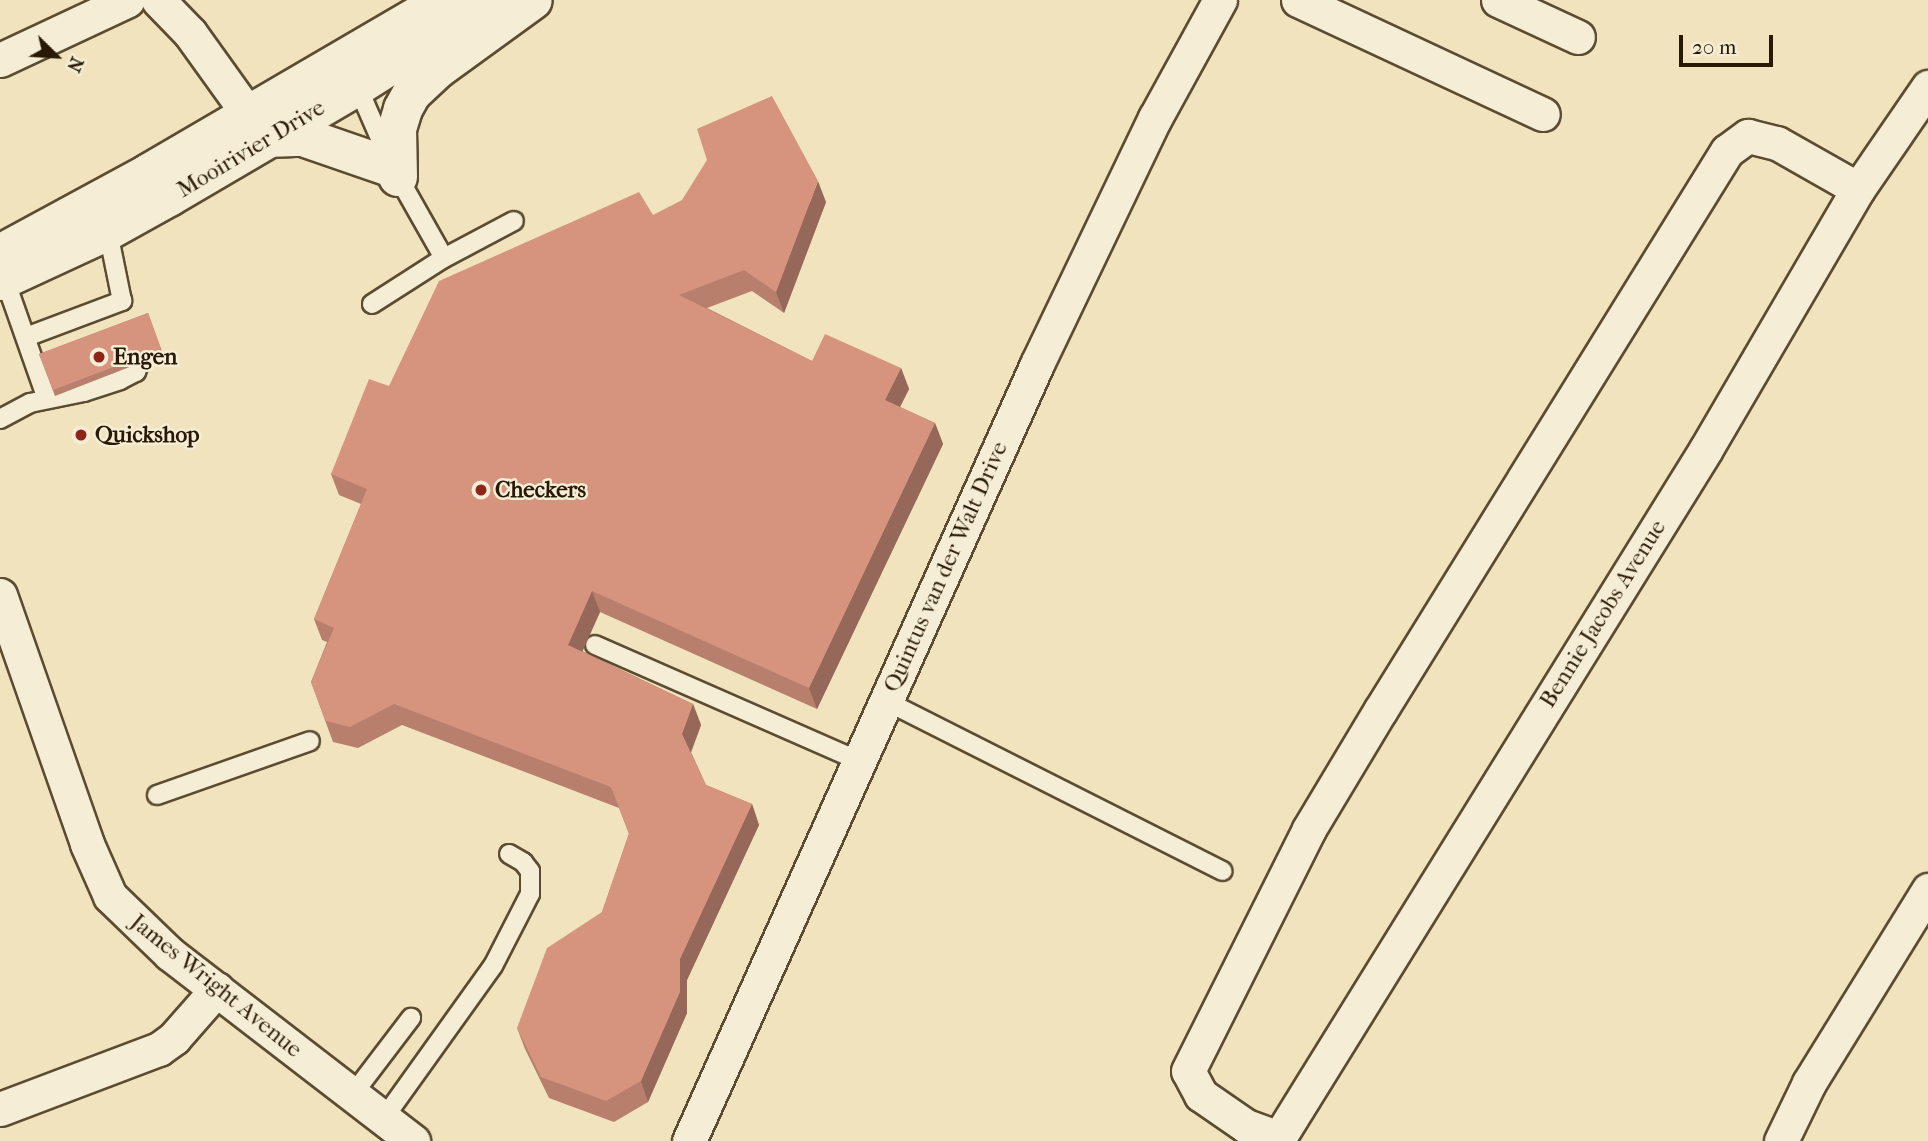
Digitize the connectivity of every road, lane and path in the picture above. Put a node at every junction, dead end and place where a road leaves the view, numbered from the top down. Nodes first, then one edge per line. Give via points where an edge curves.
1 (128, 0) edge
2 (158, 0) edge
3 (445, 0) edge
4 (493, 0) edge
5 (533, 0) edge
6 (1220, 0) edge
7 (1298, 0) edge
8 (1499, 0) edge
9 (1578, 37) dead end
10 (0, 60) edge
11 (351, 72) junction
12 (1928, 88) edge
13 (1543, 114) dead end
14 (258, 126) junction
15 (396, 172) junction
16 (1858, 189) junction
17 (106, 215) junction
18 (514, 221) dead end
19 (444, 258) junction
20 (1, 270) edge
21 (372, 304) dead end
22 (26, 337) junction
23 (139, 364) edge
24 (47, 399) junction
25 (0, 419) edge
26 (0, 595) edge
27 (595, 645) dead end
28 (886, 701) junction
29 (310, 741) dead end
30 (859, 761) junction
31 (157, 796) dead end
32 (509, 853) dead end
33 (1222, 872) dead end
34 (1928, 890) edge
35 (217, 989) junction
36 (411, 1018) dead end
37 (353, 1094) junction
38 (0, 1109) edge
39 (384, 1118) junction
40 (1278, 1140) edge
41 (413, 1141) edge
42 (689, 1141) edge
43 (1782, 1141) edge

1 - 10 street
2 - 14 street via 190,33
3 - 11 street, Mooirivier Drive
4 - 11 street, Mooirivier Drive
5 - 15 street via 412,93 397,129
6 - 28 street, Quintus van der Walt Drive via 1155,118 1037,364
7 - 13 street
8 - 9 street
11 - 14 street, Mooirivier Drive
11 - 15 lane
12 - 16 street, Bennie Jacobs Avenue
14 - 15 street via 303,137
14 - 17 street, Mooirivier Drive via 196,182
15 - 19 lane
16 - 40 street, Bennie Jacobs Avenue via 1706,449
16 - 40 street via 1777,143 1748,136 1727,151 1380,711 1309,829 1188,1071 1201,1095 1246,1126
17 - 20 street, Mooirivier Drive
17 - 22 lane via 124,307
18 - 19 lane
19 - 21 lane
20 - 22 lane
22 - 24 lane
23 - 24 lane via 136,372 120,380
24 - 25 lane
26 - 35 street, James Wright Avenue via 87,844 110,896 143,930
27 - 30 lane
28 - 30 street, Quintus van der Walt Drive
28 - 33 lane
29 - 31 lane
30 - 42 street, Quintus van der Walt Drive
32 - 39 lane via 530,871 530,894 493,966
34 - 43 street via 1809,1083
35 - 37 street, James Wright Avenue
35 - 38 street via 159,1049
36 - 37 lane
37 - 39 street, James Wright Avenue
39 - 41 street, James Wright Avenue

